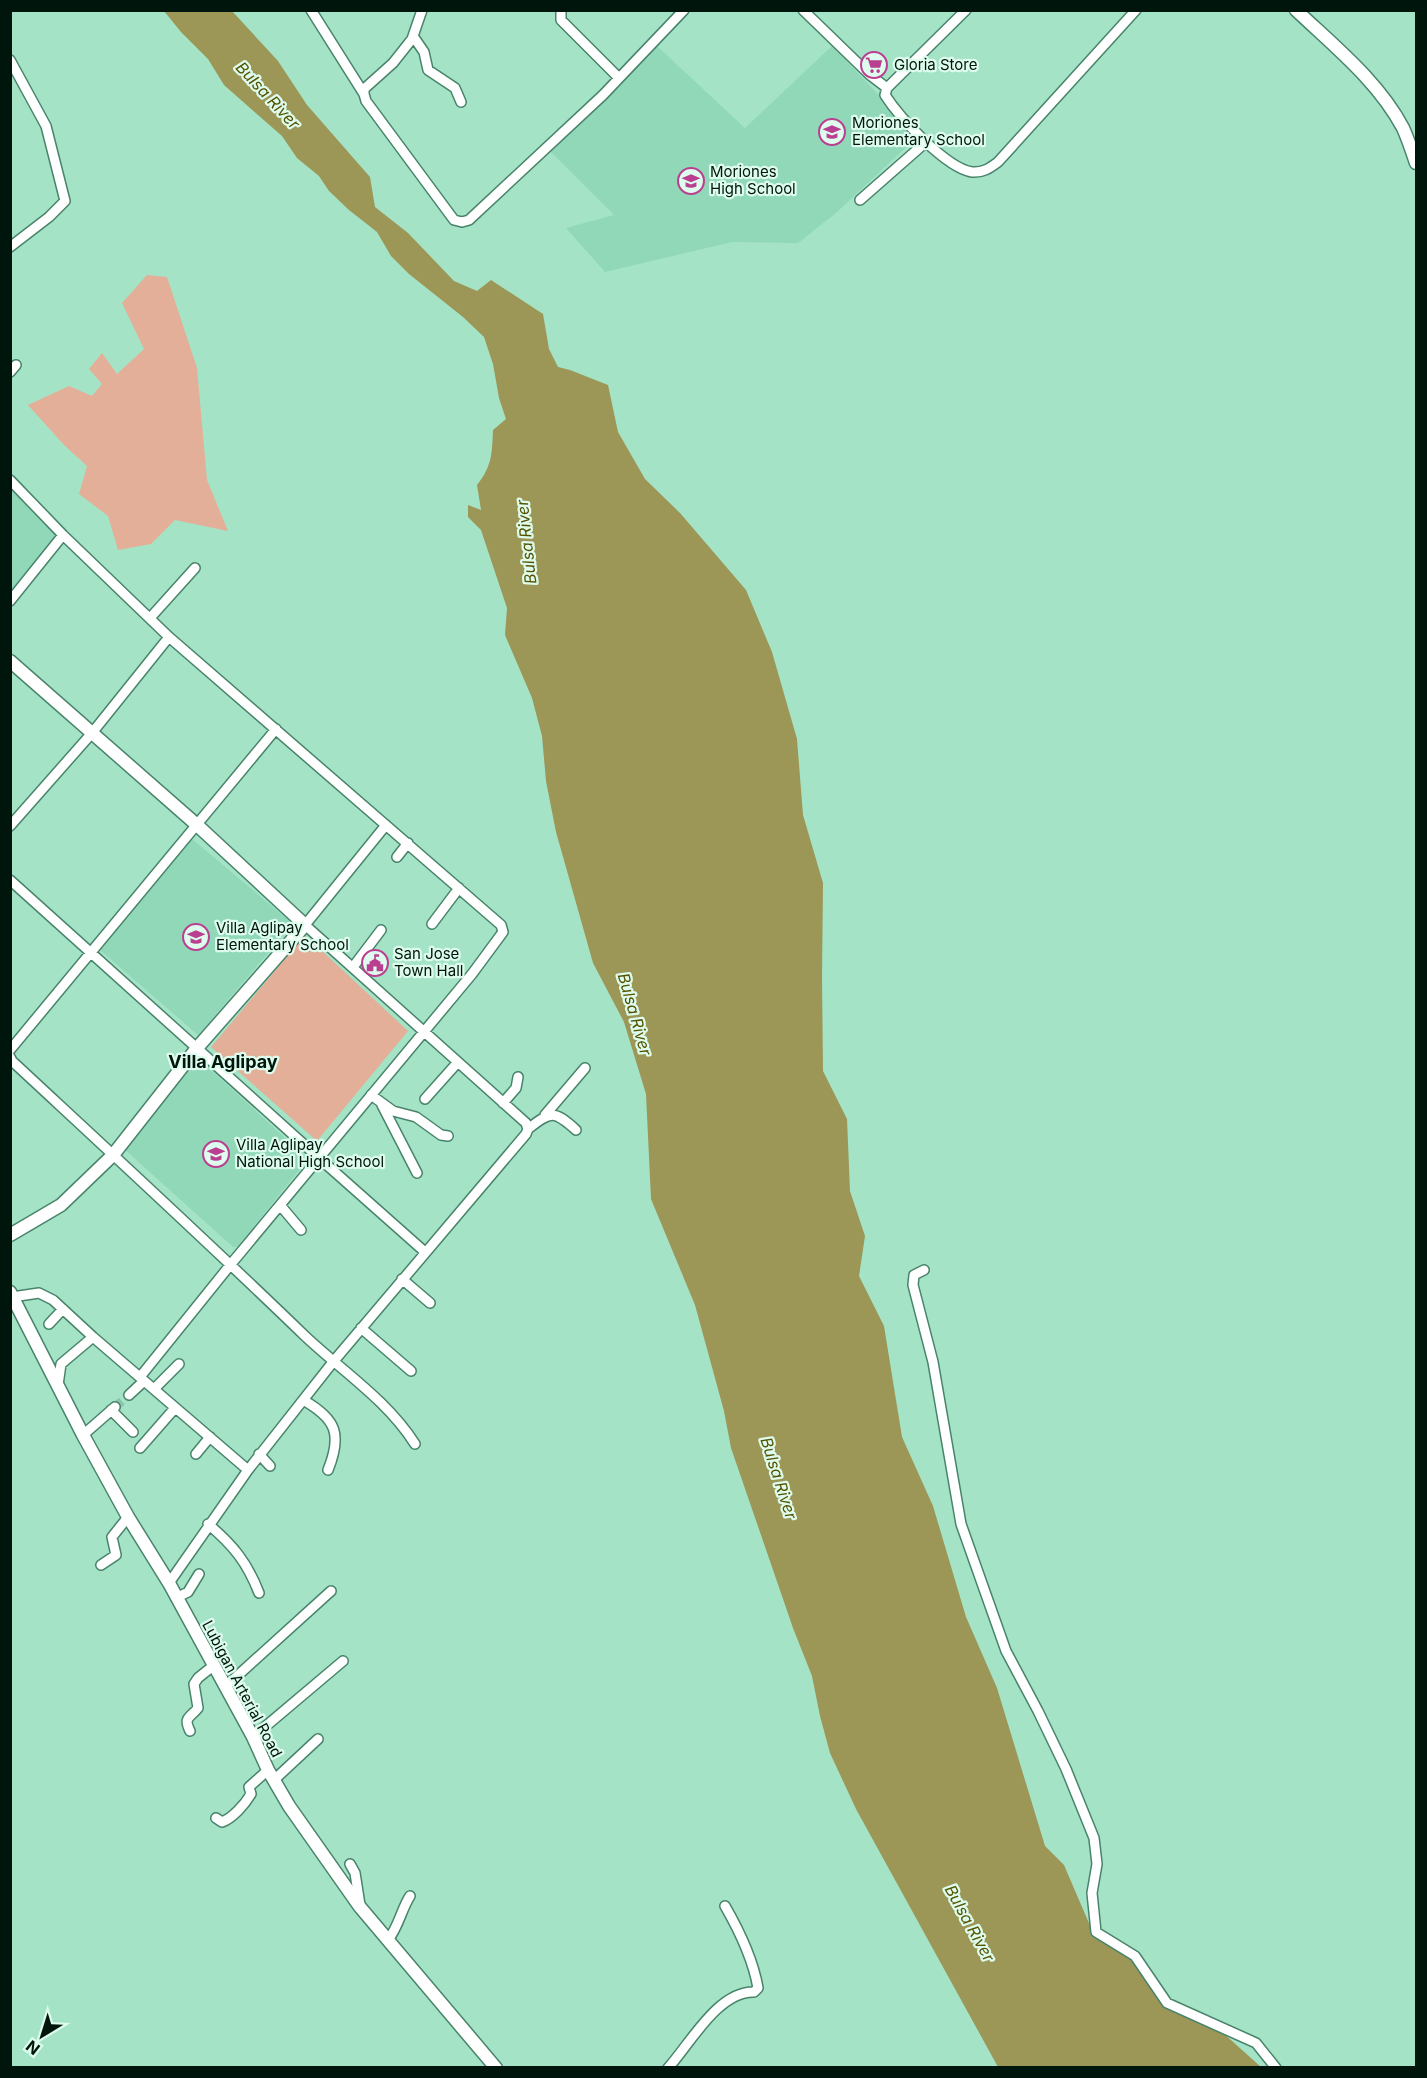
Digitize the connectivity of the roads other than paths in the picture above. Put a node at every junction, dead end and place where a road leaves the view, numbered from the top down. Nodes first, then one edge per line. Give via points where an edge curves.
1 (311, 10) edge
2 (422, 10) edge
3 (561, 10) edge
4 (684, 10) edge
5 (803, 10) edge
6 (966, 10) edge
7 (1136, 10) edge
8 (1296, 10) edge
9 (413, 36) junction
10 (10, 60) edge
11 (619, 78) junction
12 (887, 88) junction
13 (364, 94) junction
14 (461, 102) dead end
15 (926, 142) junction
16 (1416, 163) edge
17 (860, 200) dead end
18 (10, 247) edge
19 (10, 480) edge
20 (63, 535) junction
21 (195, 568) dead end
22 (10, 601) edge
23 (150, 618) junction
24 (170, 637) junction
25 (10, 661) edge
26 (276, 729) junction
27 (92, 733) junction
28 (197, 825) junction
29 (386, 825) junction
30 (10, 826) edge
31 (408, 843) junction
32 (397, 857) dead end
33 (10, 880) edge
34 (459, 888) junction
35 (432, 924) dead end
36 (305, 925) junction
37 (381, 930) dead end
38 (92, 951) junction
39 (352, 967) junction
40 (424, 1031) junction
41 (197, 1048) junction
42 (10, 1050) edge
43 (10, 1057) edge
44 (458, 1062) junction
45 (585, 1068) dead end
46 (518, 1077) dead end
47 (371, 1095) junction
48 (425, 1099) dead end
49 (381, 1103) junction
50 (503, 1103) junction
51 (545, 1115) junction
52 (528, 1129) junction
53 (576, 1130) dead end
54 (448, 1136) dead end
55 (112, 1155) junction
56 (319, 1158) junction
57 (417, 1173) dead end
58 (280, 1205) junction
59 (301, 1230) dead end
60 (10, 1235) edge
61 (425, 1252) junction
62 (231, 1264) junction
63 (924, 1270) dead end
64 (402, 1279) junction
65 (11, 1294) edge
66 (430, 1303) dead end
67 (63, 1309) junction
68 (50, 1324) dead end
69 (362, 1328) junction
70 (93, 1337) junction
71 (333, 1362) junction
72 (179, 1364) dead end
73 (411, 1371) dead end
74 (142, 1379) junction
75 (58, 1385) junction
76 (154, 1389) junction
77 (129, 1395) tunnel mouth
78 (303, 1400) junction
79 (175, 1408) junction
80 (133, 1432) dead end
81 (83, 1435) junction
82 (210, 1437) junction
83 (415, 1444) dead end
84 (140, 1448) dead end
85 (196, 1454) dead end
86 (259, 1454) junction
87 (270, 1466) dead end
88 (248, 1470) junction
89 (328, 1470) dead end
90 (128, 1517) junction
91 (208, 1524) junction
92 (105, 1526) dead end
93 (115, 1532) junction
94 (101, 1565) dead end
95 (199, 1574) dead end
96 (168, 1583) junction
97 (331, 1591) dead end
98 (259, 1593) dead end
99 (176, 1599) junction
100 (343, 1661) dead end
101 (213, 1666) junction
102 (225, 1687) junction
103 (190, 1731) dead end
104 (252, 1737) junction
105 (318, 1739) dead end
106 (271, 1775) junction
107 (216, 1818) dead end
108 (350, 1864) dead end
109 (410, 1896) dead end
110 (725, 1906) dead end
111 (360, 1907) junction
112 (388, 1940) junction
113 (496, 2067) edge
114 (668, 2067) edge
115 (1276, 2067) edge

1 - 13 street
2 - 9 street
3 - 11 street via 561,20
4 - 11 street
5 - 12 street
6 - 12 street
7 - 15 street via 998,162 985,171 961,169
8 - 16 main road via 1345,56 1391,110
9 - 13 street via 393,63 364,88
9 - 14 street via 424,52 428,70 455,88
10 - 18 street via 46,126 65,201
11 - 13 street via 469,220 462,222 454,220
12 - 15 street via 885,95 890,102
15 - 17 street
19 - 20 street
20 - 22 street
20 - 23 street
21 - 23 street
23 - 24 street
24 - 26 street
24 - 27 street
25 - 27 main road
26 - 28 street
26 - 29 street
27 - 28 main road
27 - 30 street
28 - 36 main road
28 - 38 street
29 - 31 street
29 - 36 street
31 - 32 street
31 - 34 street
33 - 38 street
34 - 35 street
34 - 40 street via 501,925 503,932
36 - 39 street
36 - 41 main road
37 - 39 street
38 - 41 street
38 - 42 street
39 - 40 street
40 - 44 street
40 - 47 street
41 - 55 main road
41 - 56 street
43 - 55 street
44 - 48 street
44 - 50 street
45 - 51 street
46 - 50 street via 516,1088
47 - 49 street
47 - 56 street
49 - 54 street
49 - 57 street
50 - 52 street
51 - 52 street
51 - 53 street via 559,1116
52 - 61 street
55 - 60 main road via 61,1205
55 - 62 street
56 - 58 street
56 - 61 street
58 - 59 street
58 - 62 street
61 - 64 street
62 - 71 street
62 - 74 street
63 - 115 street via 914,1275 913,1285 933,1362 962,1524 1006,1651 1062,1760 1094,1838 1097,1864 1092,1893 1096,1932 1135,1956 1167,2003 1256,2043
64 - 66 street
64 - 69 street
65 - 67 street via 39,1293
65 - 75 main road, Lubigan Arterial Road
67 - 68 street
67 - 70 street
69 - 71 street
69 - 73 street
70 - 74 street
70 - 75 street via 61,1364
71 - 78 street
71 - 83 street via 394,1414
72 - 76 street
74 - 76 street
74 - 77 street
75 - 81 main road, Lubigan Arterial Road
76 - 79 street
78 - 86 street
78 - 89 street via 330,1420 336,1435
79 - 82 street
79 - 84 street
80 - 81 street via 113,1409
81 - 90 main road, Lubigan Arterial Road
82 - 85 street
82 - 88 street
86 - 87 street
86 - 88 street
88 - 91 street
90 - 93 street
90 - 96 main road, Lubigan Arterial Road
91 - 96 street
91 - 98 street via 243,1560
92 - 93 street
93 - 94 street via 112,1537 116,1555
95 - 99 street via 188,1592
96 - 99 main road, Lubigan Arterial Road
97 - 102 street
99 - 101 main road, Lubigan Arterial Road
100 - 104 street
101 - 102 main road, Lubigan Arterial Road
101 - 103 street via 194,1684 198,1708 187,1719
102 - 104 main road, Lubigan Arterial Road
104 - 106 main road, Lubigan Arterial Road
105 - 106 street
106 - 107 street via 251,1784 248,1799 230,1818 222,1822
106 - 111 main road, Lubigan Arterial Road
108 - 111 street
109 - 112 street
110 - 114 street via 740,1931 758,1988 732,1997 693,2035
111 - 112 main road, Lubigan Arterial Road
112 - 113 main road, Lubigan Arterial Road

